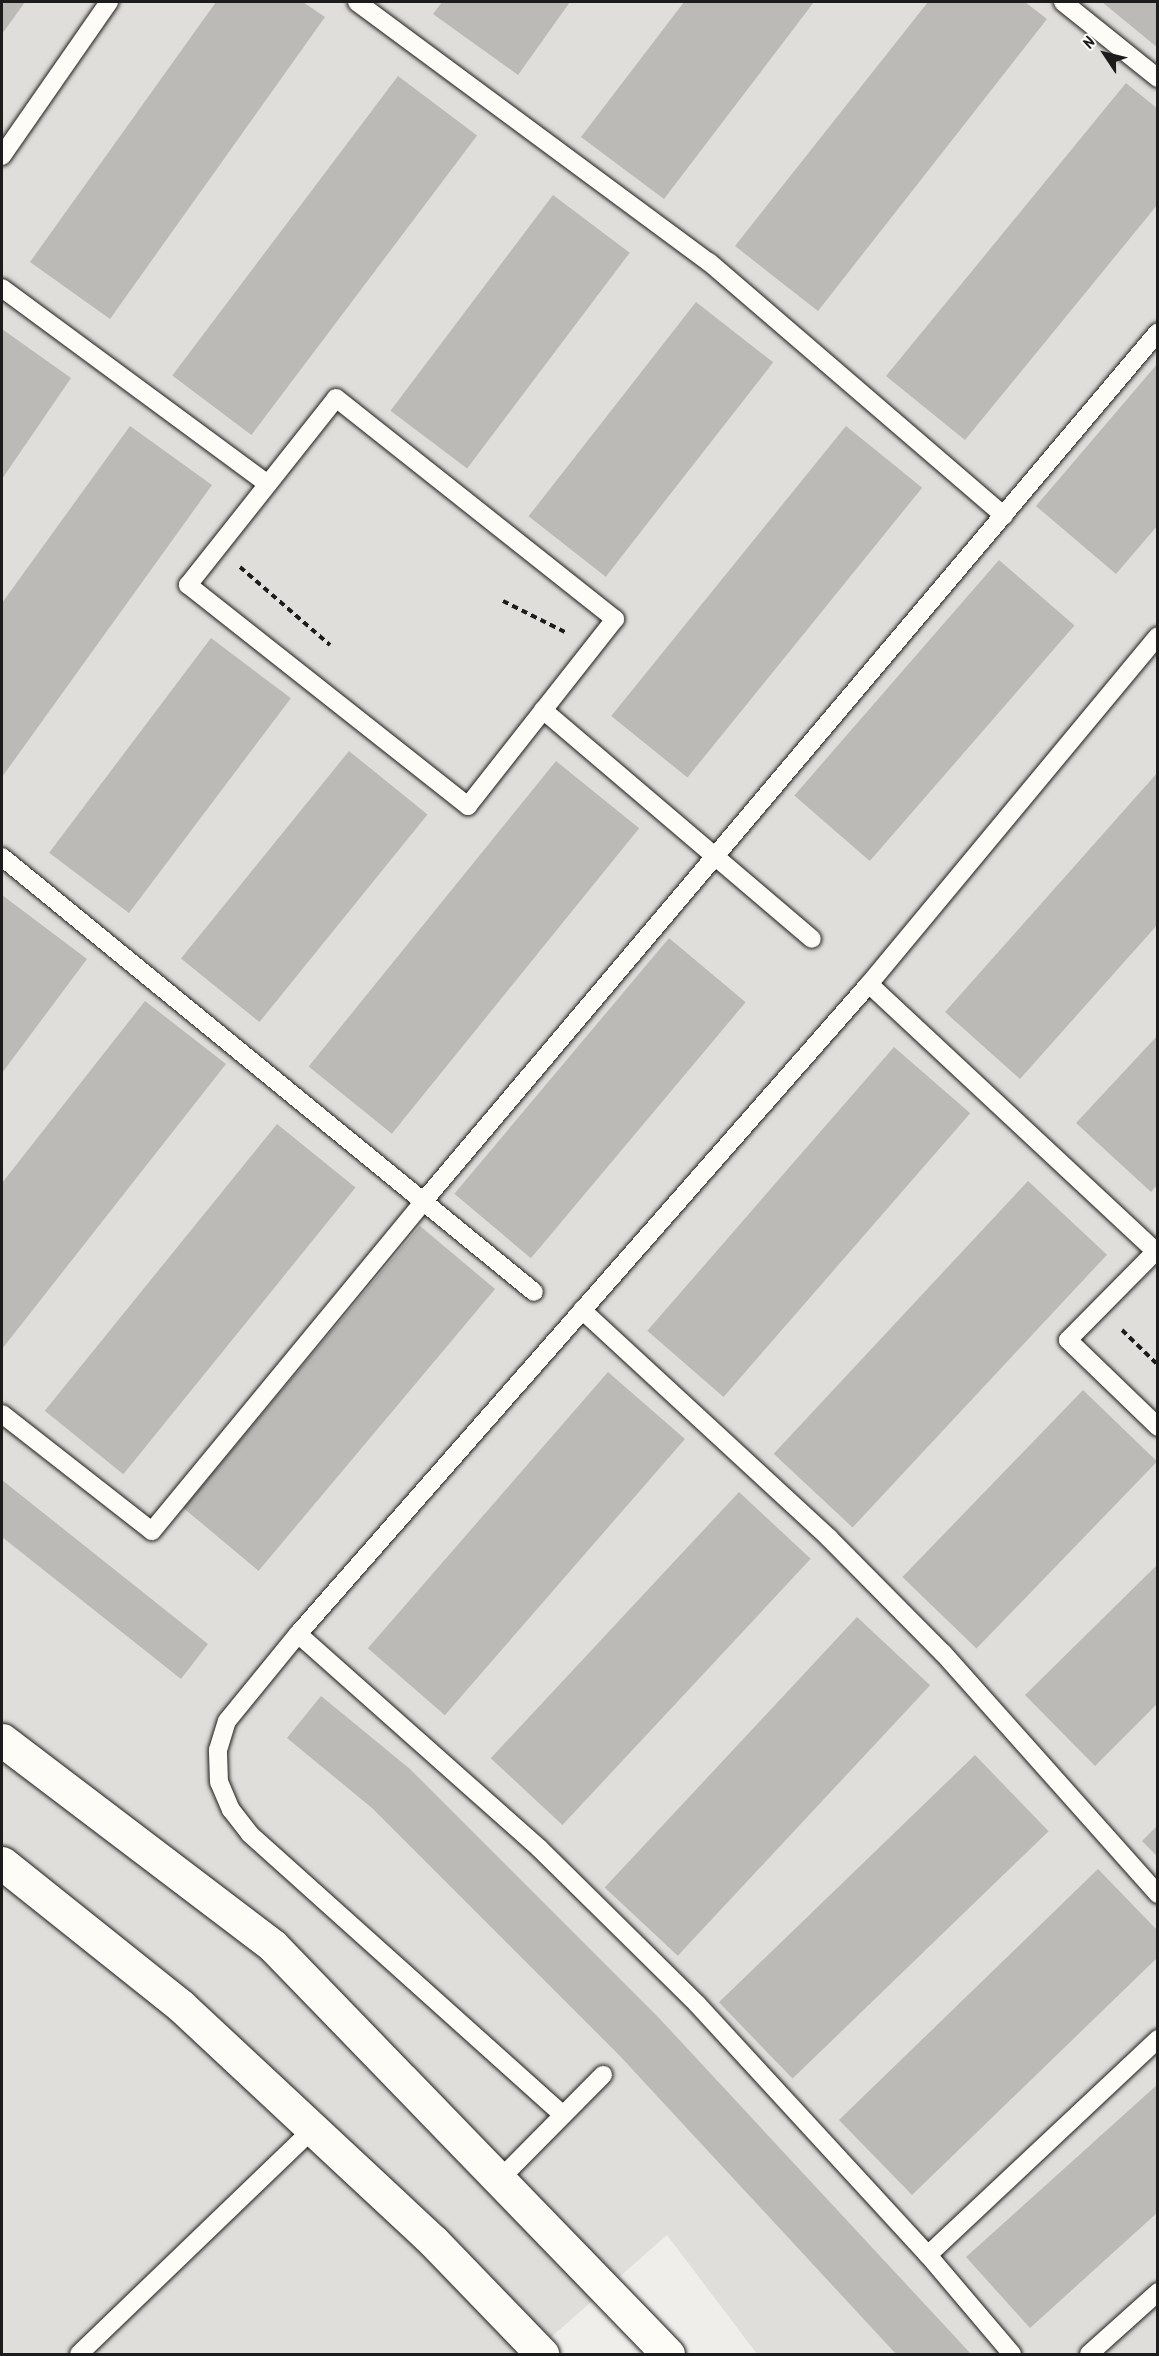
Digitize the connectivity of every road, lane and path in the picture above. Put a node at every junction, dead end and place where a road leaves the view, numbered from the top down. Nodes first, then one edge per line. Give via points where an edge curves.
1 (109, 2) edge
2 (357, 2) edge
3 (1064, 2) edge
4 (1158, 78) edge
5 (2, 156) edge
6 (2, 288) edge
7 (1158, 332) edge
8 (267, 484) junction
9 (1004, 516) junction
10 (218, 547) junction
11 (504, 601) dead end
12 (1156, 640) edge
13 (330, 645) dead end
14 (594, 646) junction
15 (543, 710) junction
16 (714, 855) junction
17 (2, 857) edge
18 (812, 939) dead end
19 (869, 984) junction
20 (422, 1203) junction
21 (1156, 1250) edge
22 (534, 1292) dead end
23 (1100, 1308) junction
24 (582, 1310) junction
25 (1158, 1365) edge
26 (2, 1414) edge
27 (1158, 1427) edge
28 (298, 1634) junction
29 (2, 1740) edge
30 (2, 1863) edge
31 (1158, 1894) edge
32 (1158, 2039) edge
33 (603, 2075) dead end
34 (563, 2115) junction
35 (313, 2129) junction
36 (499, 2181) junction
37 (928, 2255) junction
38 (1158, 2292) edge
39 (79, 2355) edge
40 (542, 2355) edge
41 (668, 2355) edge
42 (1012, 2355) edge
43 (1089, 2355) edge

1 - 5 lane
2 - 9 lane via 709,262
3 - 4 lane
6 - 8 lane
7 - 9 lane
8 - 10 lane
8 - 14 lane via 336,398 615,619
9 - 16 lane
10 - 13 path
10 - 15 lane via 188,585 468,806
11 - 14 path
12 - 19 lane
14 - 15 lane
15 - 16 lane
16 - 18 lane
16 - 20 lane
17 - 20 lane
19 - 21 lane
19 - 24 lane
20 - 22 lane
20 - 26 lane via 152,1532
21 - 23 lane
23 - 25 path
23 - 27 lane via 1068,1340
24 - 28 lane
24 - 31 lane via 829,1538 943,1653
28 - 34 lane via 227,1721 218,1750 219,1782 231,1810 250,1834
28 - 37 lane via 555,1864 698,2005
29 - 36 street via 273,1946
30 - 35 street via 181,2006
32 - 37 lane
33 - 34 lane
34 - 36 lane
35 - 39 lane
35 - 40 street via 434,2242
36 - 41 street
37 - 42 lane
38 - 43 lane

